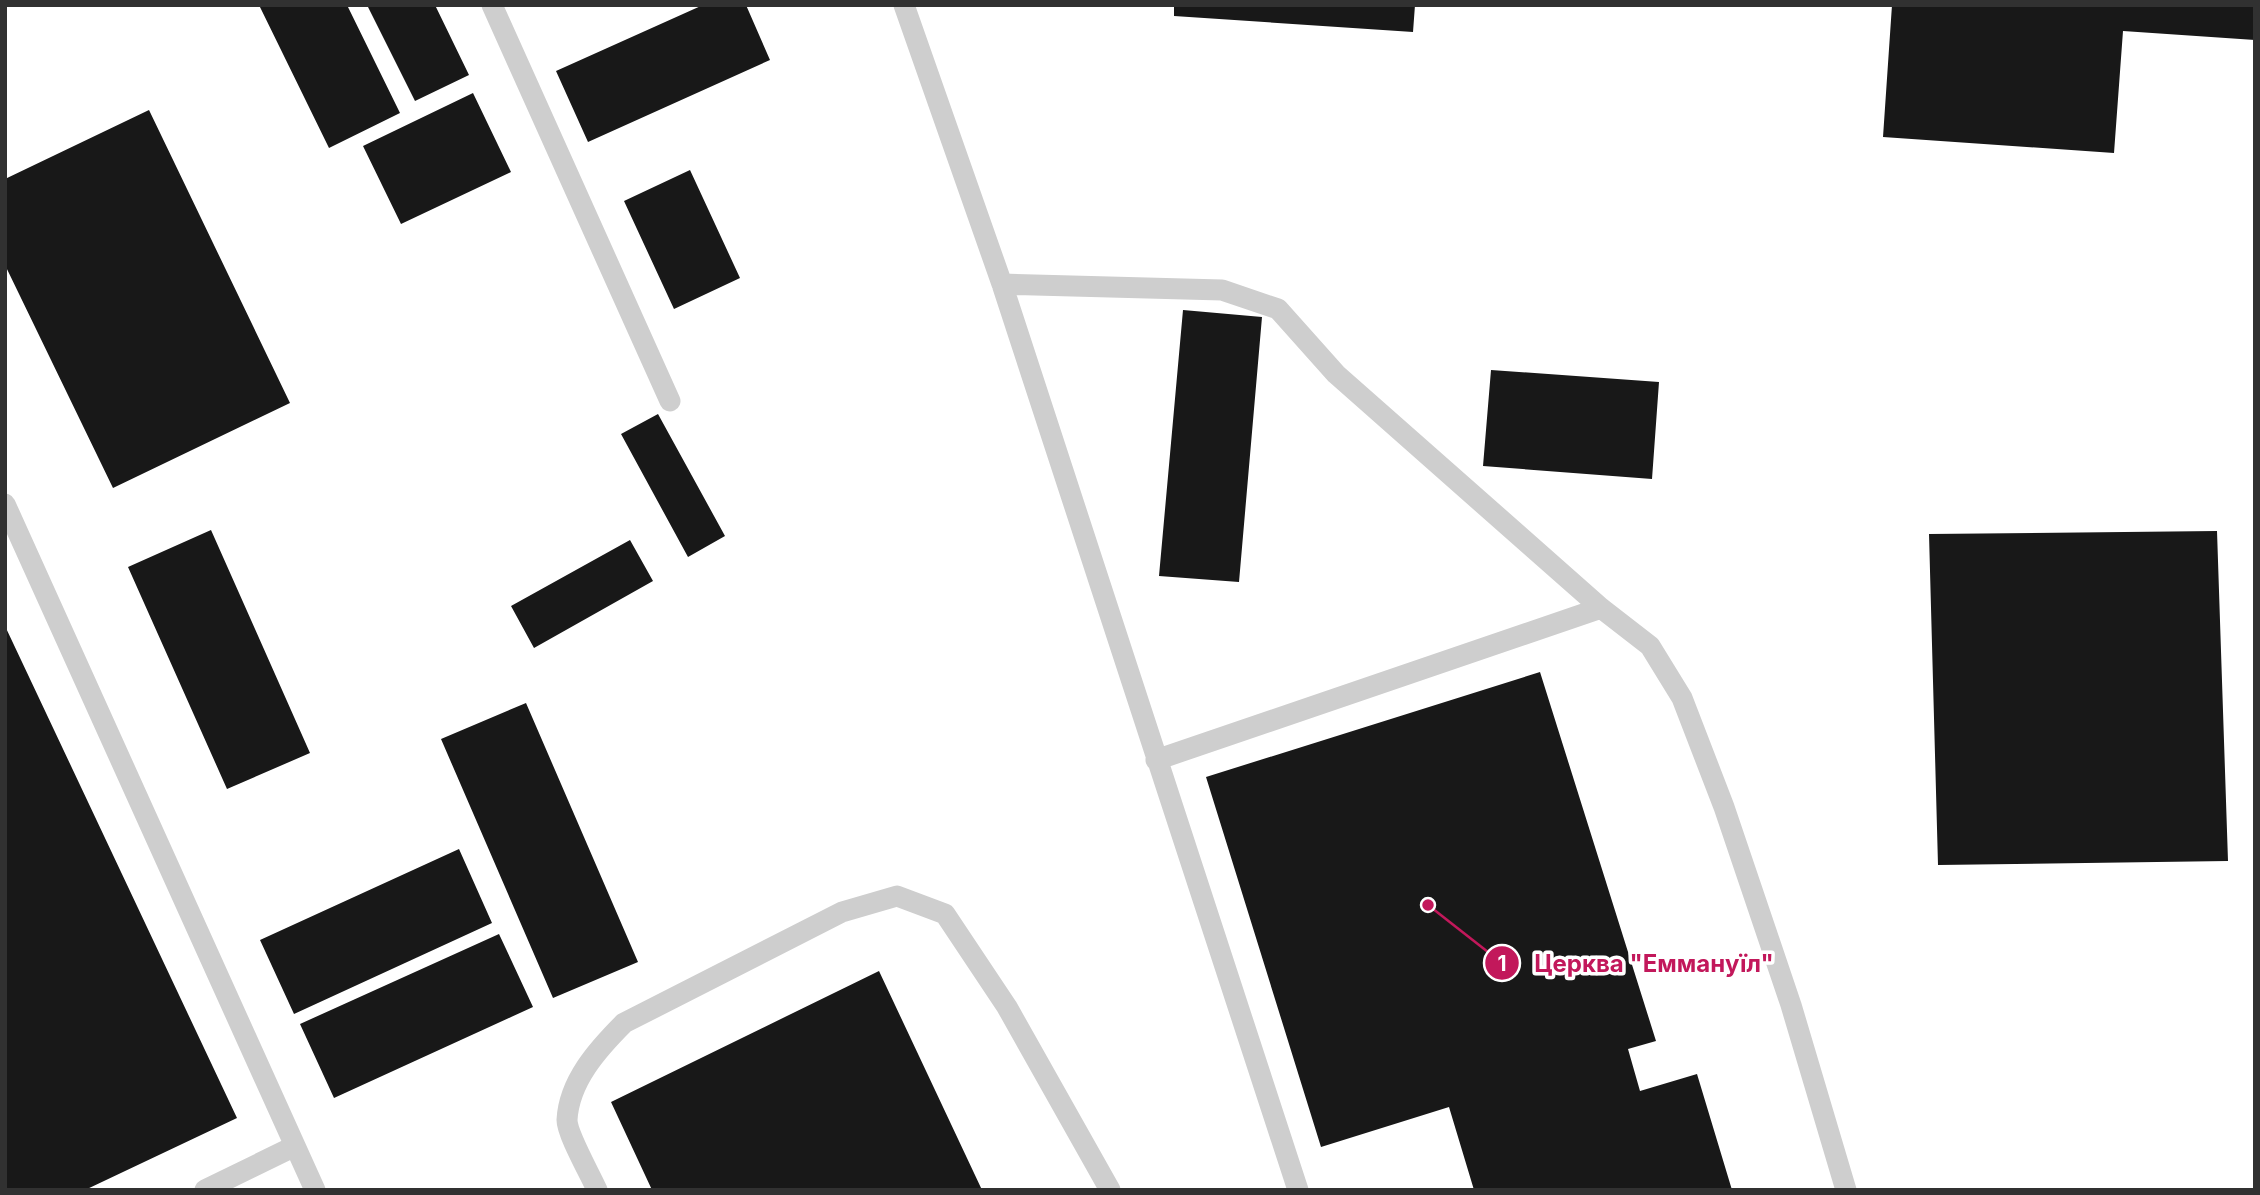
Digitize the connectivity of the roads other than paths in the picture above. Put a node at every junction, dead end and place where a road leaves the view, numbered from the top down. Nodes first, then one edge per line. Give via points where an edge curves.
1 (492, 5) edge
2 (904, 5) edge
3 (1002, 284) junction
4 (670, 401) dead end
5 (5, 504) edge
6 (14, 550) edge
7 (1601, 608) junction
8 (1156, 760) junction
9 (295, 1146) junction
10 (205, 1190) edge
11 (315, 1190) edge
12 (597, 1190) edge
13 (1110, 1190) edge
14 (1298, 1190) edge
15 (1846, 1190) edge

1 - 4 lane
2 - 3 lane
3 - 7 lane via 1222,290 1278,309 1336,374
3 - 8 lane
5 - 6 lane
6 - 9 lane
7 - 8 lane
7 - 15 lane via 1650,646 1682,698 1791,1004
8 - 14 lane
9 - 10 lane
9 - 11 lane
12 - 13 lane via 567,1122 576,1085 596,1051 624,1023 842,912 897,896 945,915 1007,1007

